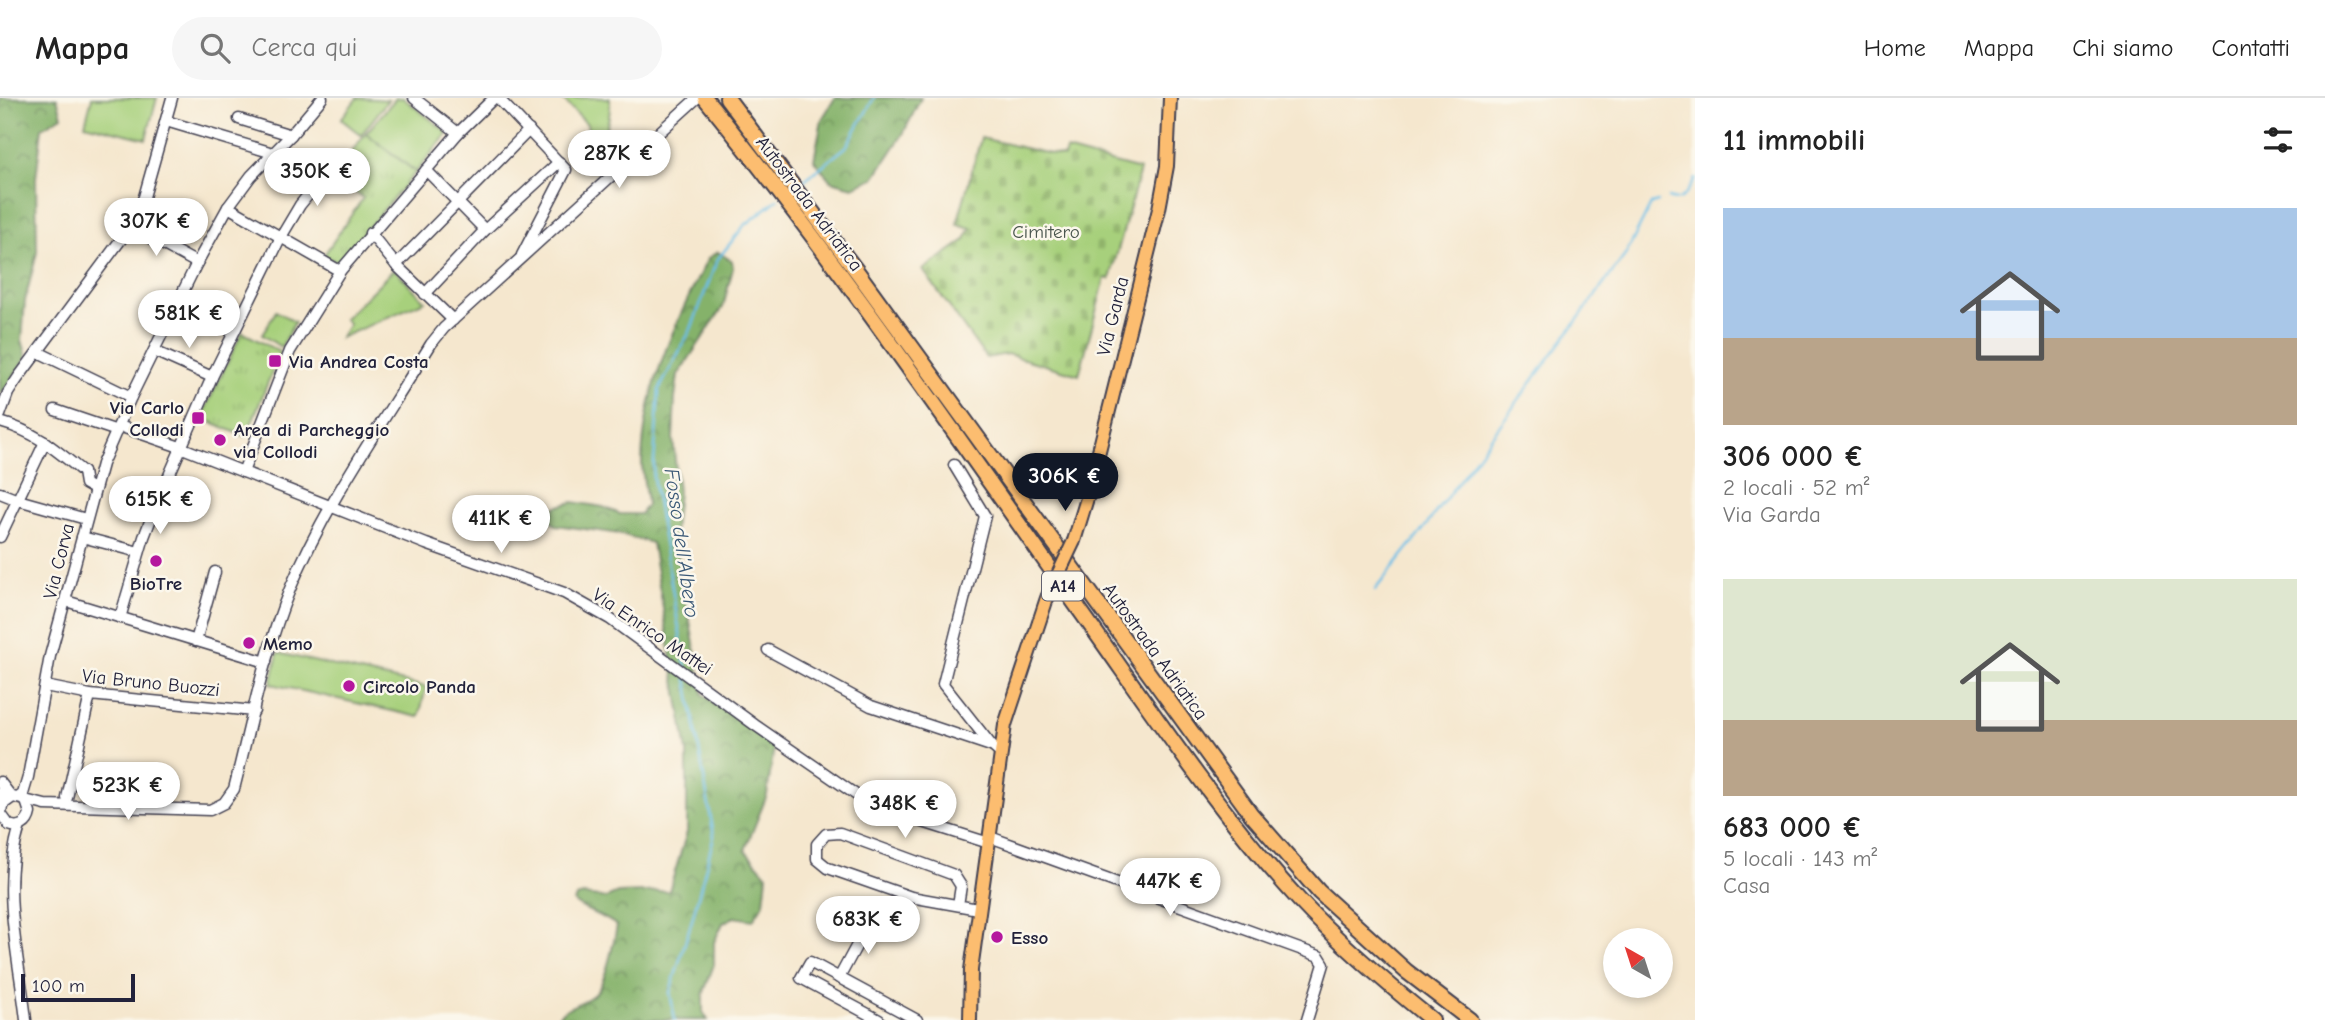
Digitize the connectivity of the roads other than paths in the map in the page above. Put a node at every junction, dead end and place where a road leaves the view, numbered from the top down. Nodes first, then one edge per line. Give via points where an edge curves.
1 (172, 98) edge
2 (414, 98) edge
3 (496, 98) edge
4 (697, 98) edge
5 (705, 98) edge
6 (727, 98) edge
7 (1170, 98) edge
8 (318, 99) edge
9 (239, 119) dead end
10 (166, 121) junction
11 (529, 130) junction
12 (458, 133) junction
13 (291, 135) junction
14 (273, 153) junction
15 (559, 162) junction
16 (333, 164) dead end
17 (426, 170) junction
18 (458, 202) junction
19 (228, 207) junction
20 (131, 227) junction
21 (485, 230) junction
22 (370, 233) junction
23 (281, 237) junction
24 (520, 259) junction
25 (197, 263) junction
26 (396, 265) junction
27 (340, 271) junction
28 (852, 277) junction
29 (425, 294) junction
30 (453, 320) junction
31 (154, 351) junction
32 (38, 352) junction
33 (212, 377) junction
34 (131, 397) junction
35 (55, 411) dead end
36 (0, 415) edge
37 (0, 422) edge
38 (118, 428) junction
39 (45, 442) junction
40 (180, 447) junction
41 (954, 465) dead end
42 (83, 472) junction
43 (243, 472) junction
44 (99, 473) junction
45 (94, 489) junction
46 (0, 493) edge
47 (18, 500) junction
48 (330, 508) junction
49 (86, 519) junction
50 (0, 537) edge
51 (82, 537) junction
52 (139, 552) junction
53 (215, 572) dead end
54 (66, 601) junction
55 (120, 618) junction
56 (196, 641) junction
57 (768, 650) dead end
58 (266, 662) junction
59 (45, 686) junction
60 (90, 695) junction
61 (254, 711) junction
62 (996, 749) junction
63 (0, 782) edge
64 (0, 792) edge
65 (67, 798) dead end
66 (19, 799) junction
67 (2, 805) junction
68 (45, 805) junction
69 (30, 813) junction
70 (9, 825) junction
71 (20, 826) junction
72 (989, 840) junction
73 (13, 845) junction
74 (958, 905) junction
75 (978, 909) junction
76 (871, 919) dead end
77 (839, 978) junction
78 (888, 1004) junction
79 (26, 1020) edge
80 (879, 1020) edge
81 (917, 1020) edge
82 (970, 1020) edge
83 (1307, 1020) edge
84 (1432, 1020) edge
85 (1470, 1020) edge

1 - 10 street
2 - 12 street
3 - 11 street
3 - 12 street
4 - 24 street
5 - 28 highway, Autostrada Adriatica / A14
6 - 28 highway, Autostrada Adriatica / A14
7 - 62 main road, Via Garda, bridge via 1167,166 1088,495
8 - 13 street, Via Corva
9 - 13 street
10 - 14 street
10 - 20 street
11 - 15 street
11 - 18 street
12 - 17 street
13 - 14 street, Via Corva
14 - 19 street, Via Corva
15 - 21 street
15 - 24 street via 566,170
16 - 23 street
17 - 18 street
17 - 22 street
18 - 21 street
18 - 26 street
19 - 23 street
19 - 25 street, Via Corva
20 - 25 street
20 - 32 street
21 - 29 street
22 - 26 street
22 - 27 street
23 - 27 street
23 - 33 street
24 - 30 street
25 - 31 street, Via Corva
26 - 29 street
27 - 43 street via 290,351
28 - 84 highway, Autostrada Adriatica / A14 via 1162,726 1243,835 1344,945
28 - 85 highway, Autostrada Adriatica / A14 via 1251,814 1319,892 1406,971
29 - 30 street
30 - 48 street via 431,344
31 - 33 street
31 - 34 street, Via Corva
32 - 34 street
32 - 36 street via 8,393
33 - 40 street
34 - 38 street, Via Corva
35 - 38 street, Via Enrico Mattei
37 - 39 street
38 - 40 street, Via Enrico Mattei
38 - 44 street, Via Corva
39 - 42 street
39 - 47 street
40 - 43 street, Via Enrico Mattei
40 - 52 street
41 - 62 street via 985,516 943,684
42 - 44 street
42 - 45 street via 85,484
43 - 48 street, Via Enrico Mattei
44 - 45 street, Via Corva
45 - 49 street, Via Corva
46 - 47 street
47 - 49 street
47 - 50 street
48 - 58 street via 289,593
48 - 72 street, Via Enrico Mattei via 564,593 610,619 865,802
49 - 51 street, Via Corva
51 - 52 street
51 - 54 street, Via Corva
52 - 55 street
53 - 56 street
54 - 55 street
54 - 59 street, Via Corva
55 - 56 street
56 - 58 street
57 - 62 street via 871,706
58 - 61 street
59 - 60 street, Via Bruno Buozzi
59 - 66 street, Via Corva via 28,777
60 - 61 street, Via Bruno Buozzi
60 - 65 street
61 - 68 street via 234,789 224,803 210,810
62 - 72 main road, Via Garda
63 - 66 street via 7,793
64 - 67 street
66 - 67 street
66 - 68 street
66 - 69 street
67 - 70 street via 1,814
68 - 69 street
69 - 71 street
70 - 71 street
70 - 73 street
71 - 73 street
72 - 75 main road, Via Garda
72 - 83 street, Via Enrico Mattei via 1319,956 1324,964
73 - 79 street via 9,883
74 - 74 street via 912,897 828,868 817,859 817,845 826,834 840,833 954,875 961,886
74 - 75 street
75 - 82 main road, Via Garda
76 - 77 street
77 - 78 street
77 - 80 street via 810,962 801,978
78 - 80 street
78 - 81 street

